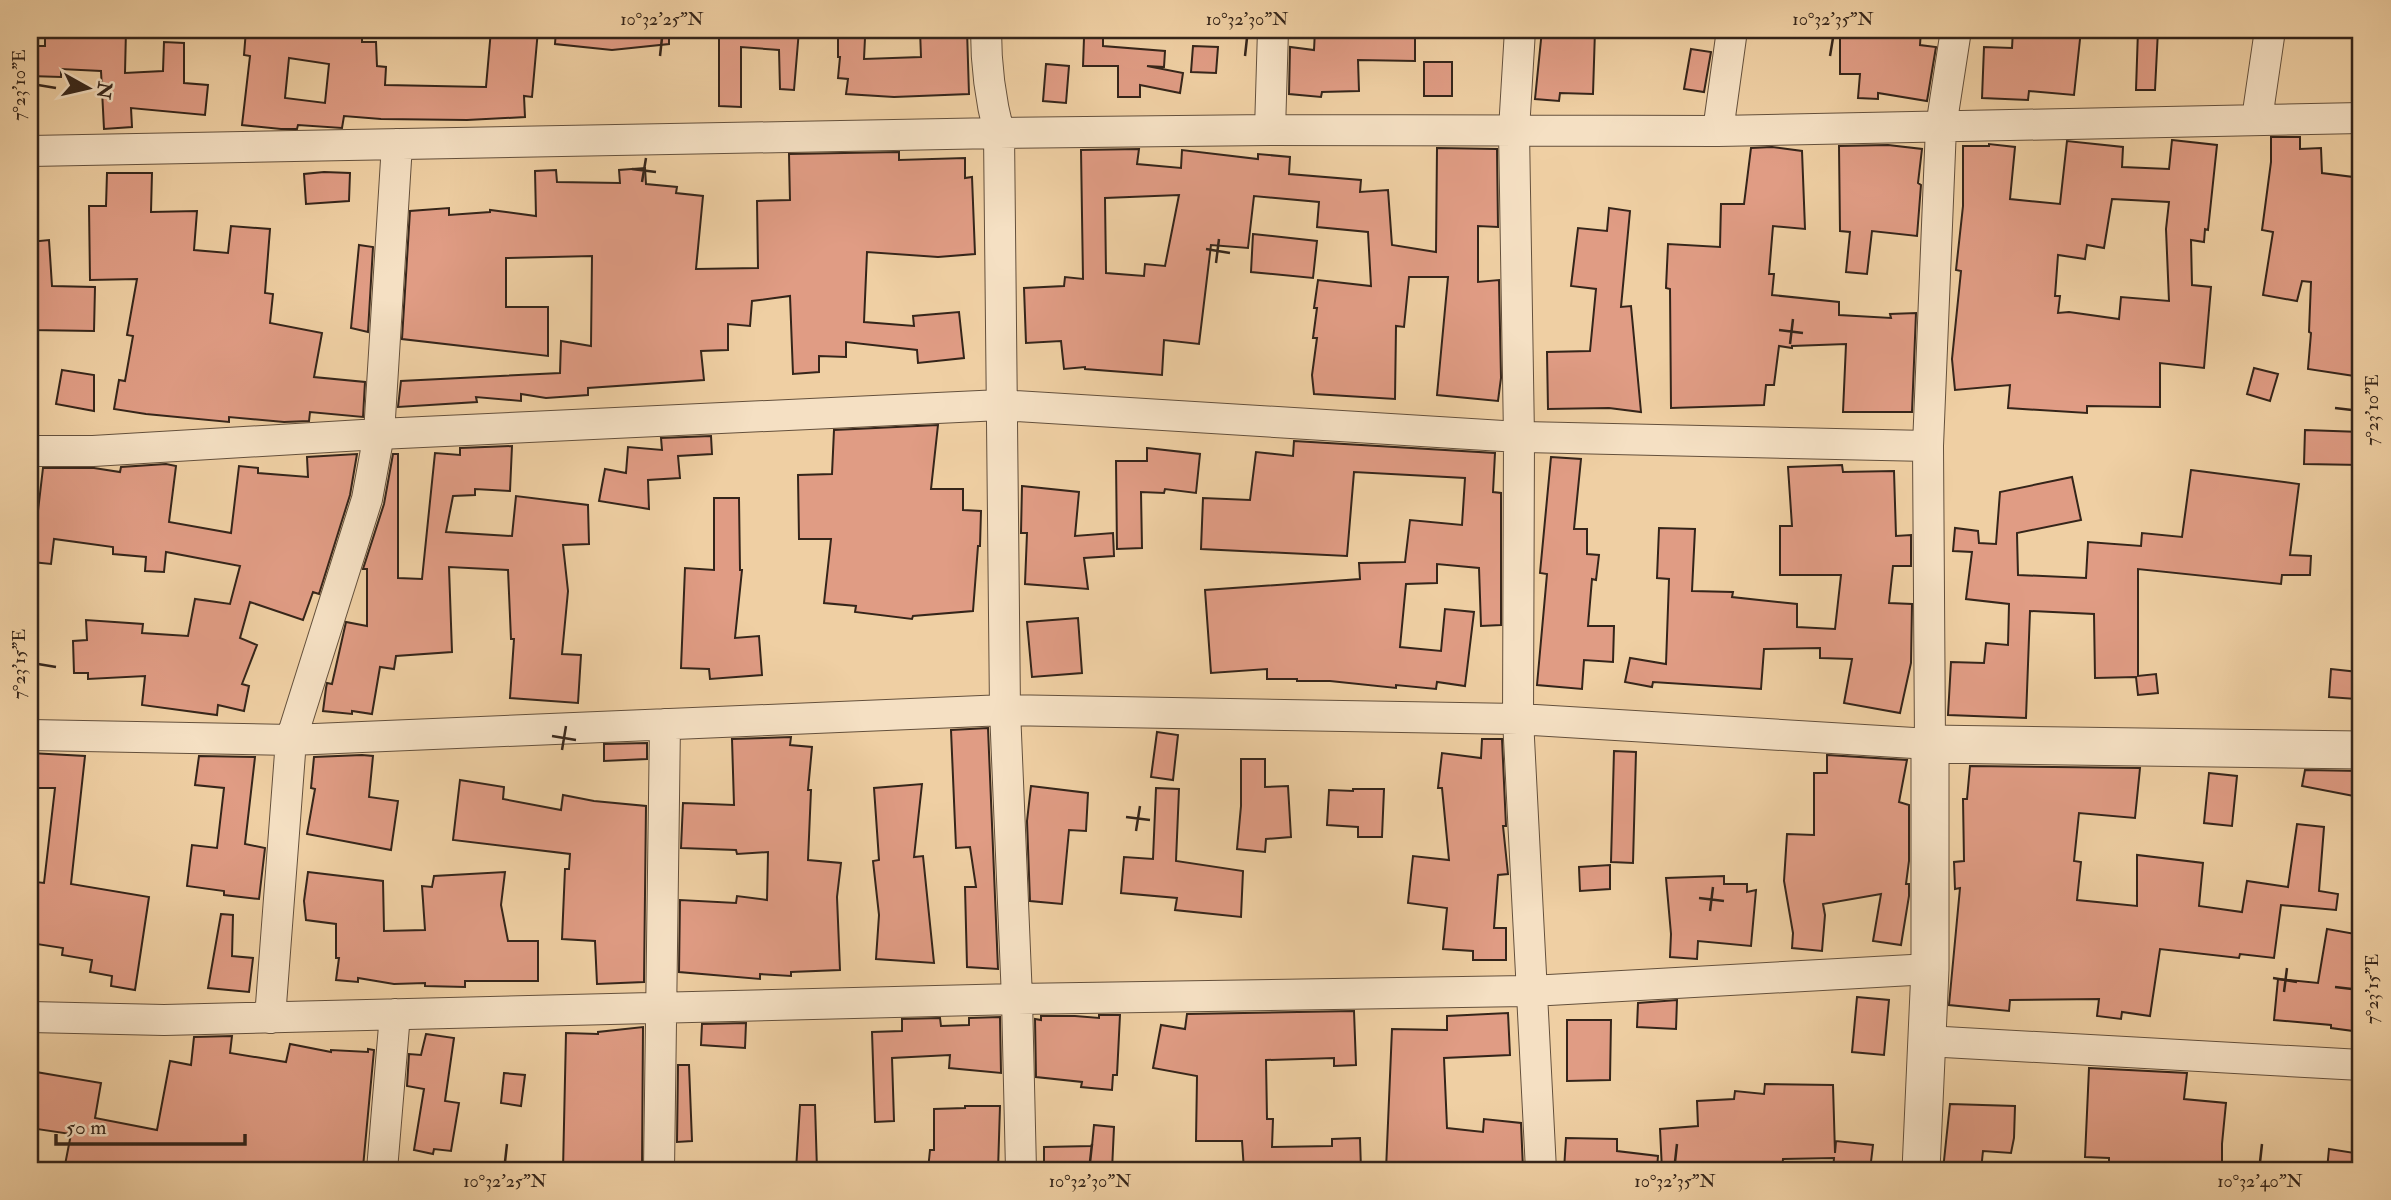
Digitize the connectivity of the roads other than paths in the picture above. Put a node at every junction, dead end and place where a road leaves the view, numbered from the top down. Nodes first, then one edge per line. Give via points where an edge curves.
1 (986, 30) edge
2 (1273, 30) edge
3 (1520, 30) edge
4 (1732, 30) edge
5 (1956, 30) edge
6 (2270, 30) edge
7 (2361, 118) edge
8 (2256, 119) junction
9 (1941, 127) junction
10 (1270, 130) junction
11 (1514, 130) junction
12 (1718, 131) junction
13 (999, 133) junction
14 (397, 144) junction
15 (30, 151) edge
16 (1001, 405) junction
17 (379, 433) junction
18 (1518, 437) junction
19 (1928, 446) junction
20 (30, 451) edge
21 (1004, 710) junction
22 (1518, 719) junction
23 (665, 724) junction
24 (30, 735) edge
25 (291, 740) junction
26 (1930, 744) junction
27 (2361, 750) edge
28 (1930, 969) junction
29 (1531, 991) junction
30 (1017, 999) junction
31 (663, 1008) junction
32 (395, 1014) junction
33 (30, 1017) edge
34 (270, 1018) junction
35 (1926, 1041) junction
36 (2361, 1065) edge
37 (382, 1170) edge
38 (659, 1170) edge
39 (1021, 1170) edge
40 (1541, 1170) edge
41 (1921, 1170) edge

1 - 13 street via 990,98
2 - 10 street
3 - 11 street
4 - 12 street
5 - 9 street
6 - 8 street
7 - 8 street
8 - 9 street
9 - 12 street
9 - 19 street
10 - 11 street
10 - 13 street
11 - 12 street
11 - 18 street
13 - 14 street
13 - 16 street
14 - 15 street
14 - 17 street
16 - 17 street
16 - 18 street
16 - 21 street
17 - 20 street
17 - 25 street via 367,499
18 - 19 street
18 - 22 street
19 - 26 street
21 - 22 street
21 - 23 street
21 - 30 street
22 - 26 street
22 - 29 street
23 - 25 street
23 - 31 street
24 - 25 street
25 - 34 street
26 - 27 street
26 - 28 street
28 - 29 street
28 - 35 street
29 - 30 street
29 - 40 street
30 - 31 street
30 - 39 street
31 - 32 street
31 - 38 street
32 - 34 street
32 - 37 street
33 - 34 street
35 - 36 street
35 - 41 street

